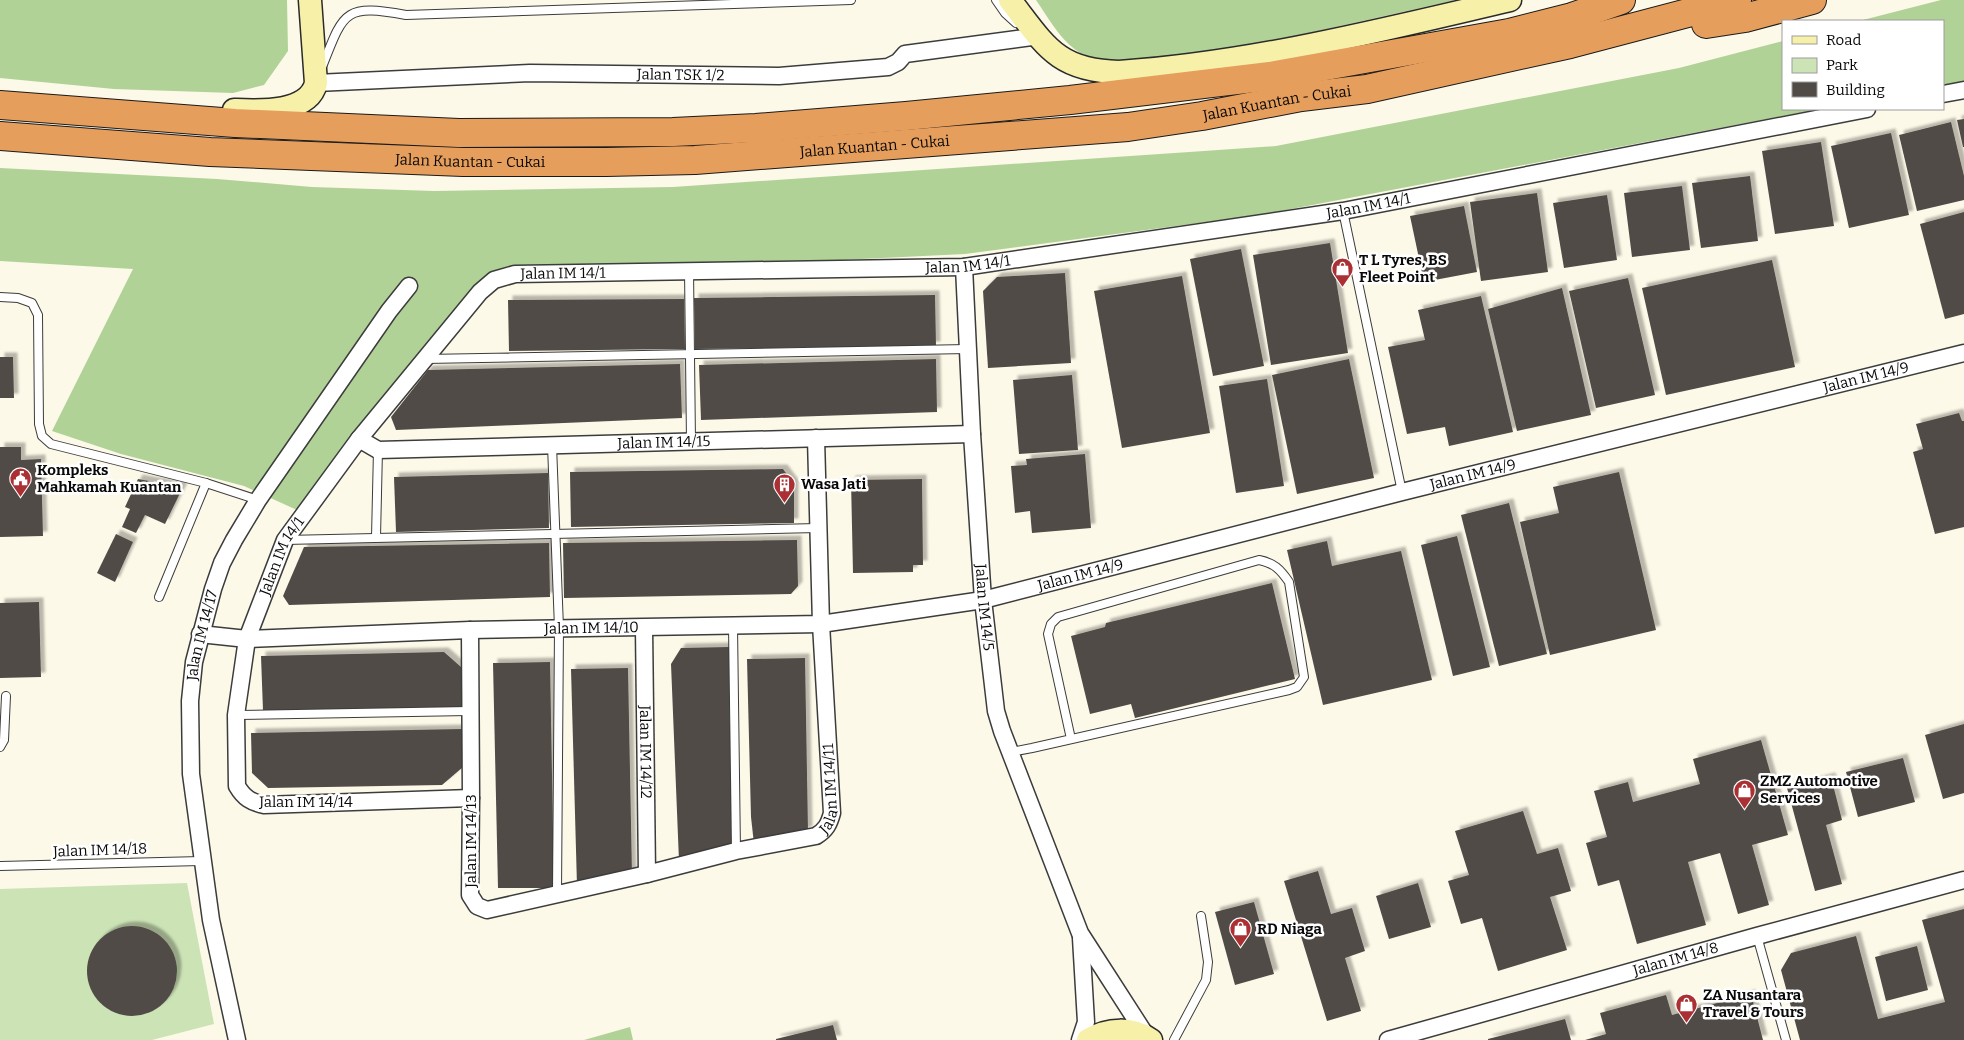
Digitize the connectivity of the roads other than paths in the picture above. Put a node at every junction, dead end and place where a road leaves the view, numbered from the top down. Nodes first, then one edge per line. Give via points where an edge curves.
1 (310, 0) edge
2 (851, 0) edge
3 (996, 0) edge
4 (1010, 0) edge
5 (1510, 0) edge
6 (1621, 0) edge
7 (1737, 0) edge
8 (1812, 0) edge
9 (1039, 36) junction
10 (1570, 44) junction
11 (316, 83) junction
12 (1964, 90) edge
13 (1944, 94) edge
14 (0, 103) edge
15 (1862, 110) edge
16 (0, 136) edge
17 (1343, 211) junction
18 (964, 267) junction
19 (689, 270) junction
20 (409, 286) dead end
21 (0, 297) edge
22 (968, 349) junction
23 (1964, 353) edge
24 (690, 354) junction
25 (424, 359) junction
26 (972, 434) junction
27 (816, 438) junction
28 (358, 439) junction
29 (692, 442) junction
30 (552, 445) junction
31 (378, 450) junction
32 (206, 484) junction
33 (1402, 492) junction
34 (258, 500) junction
35 (818, 528) junction
36 (554, 534) junction
37 (376, 537) junction
38 (285, 540) junction
39 (159, 597) dead end
40 (983, 600) junction
41 (822, 624) junction
42 (733, 626) junction
43 (559, 628) junction
44 (644, 628) junction
45 (470, 630) junction
46 (200, 634) junction
47 (247, 638) junction
48 (6, 696) dead end
49 (469, 711) junction
50 (236, 715) junction
51 (1070, 739) junction
52 (0, 747) edge
53 (1011, 752) junction
54 (471, 798) junction
55 (736, 851) junction
56 (202, 861) junction
57 (0, 866) edge
58 (648, 874) junction
59 (1964, 880) edge
60 (557, 893) junction
61 (1201, 916) dead end
62 (1080, 933) junction
63 (1757, 936) junction
64 (1149, 1038) edge
65 (237, 1040) edge
66 (1080, 1040) edge
67 (1088, 1040) edge
68 (1174, 1040) edge
69 (1388, 1040) edge
70 (1786, 1040) edge

1 - 11 street
2 - 11 lane via 406,14 368,9 353,12 342,22
3 - 9 lane via 1014,22
4 - 9 street
5 - 9 street via 1253,57 1142,70 1098,71 1078,67 1062,59
6 - 14 highway, Jalan Kuantan - Cukai via 1509,33 1270,76 1070,100 756,128 673,132 459,132 235,123
7 - 10 highway, Jalan Kuantan - Cukai
8 - 10 highway via 1745,18
9 - 11 street, Jalan TSK 1/2 via 905,54 888,67 779,76 530,73
10 - 16 highway, Jalan Kuantan - Cukai via 1367,89 1128,127 695,160 463,162 210,152
11 - 14 street via 312,93 293,106 263,111
12 - 13 street
15 - 17 street, Jalan IM 14/1
17 - 18 street, Jalan IM 14/1
17 - 33 lane
18 - 19 street, Jalan IM 14/1
18 - 22 street, Jalan IM 14/5
19 - 24 lane
19 - 25 street, Jalan IM 14/1 via 515,274 494,280 480,292
20 - 34 street, Jalan IM 14/17 via 388,311
21 - 32 lane via 18,298 32,304 38,315 39,424 42,436 51,444
22 - 24 lane
22 - 26 street, Jalan IM 14/5
23 - 33 street, Jalan IM 14/9
24 - 25 lane
24 - 29 lane
25 - 28 street, Jalan IM 14/1
26 - 27 street, Jalan IM 14/15
26 - 40 street, Jalan IM 14/5
27 - 29 street, Jalan IM 14/15
27 - 35 street, Jalan IM 14/11
28 - 31 street
28 - 38 street, Jalan IM 14/1
29 - 30 street, Jalan IM 14/15
30 - 31 street, Jalan IM 14/15
30 - 36 lane
31 - 37 lane
32 - 34 lane
32 - 39 lane
33 - 40 street, Jalan IM 14/9
34 - 46 street, Jalan IM 14/17 via 222,563
35 - 36 lane
35 - 41 street, Jalan IM 14/11
36 - 37 lane
36 - 43 lane
37 - 38 lane
38 - 47 street, Jalan IM 14/1
40 - 41 street, Jalan IM 14/10
40 - 53 street, Jalan IM 14/5 via 996,711
41 - 42 street, Jalan IM 14/10
41 - 55 street, Jalan IM 14/11 via 832,813 829,824 816,836
42 - 44 street, Jalan IM 14/10
42 - 55 lane
43 - 44 street, Jalan IM 14/10
43 - 45 street, Jalan IM 14/10
43 - 60 lane
44 - 58 street, Jalan IM 14/12
45 - 47 street, Jalan IM 14/10
45 - 49 street, Jalan IM 14/13
46 - 47 street, Jalan IM 14/10
46 - 56 street, Jalan IM 14/17 via 190,701 190,739
47 - 50 street, Jalan IM 14/14
48 - 52 lane via 4,740
49 - 50 lane
49 - 54 street, Jalan IM 14/13
50 - 54 street, Jalan IM 14/14 via 237,786 251,802 264,805
51 - 51 lane via 1296,687 1304,676 1289,582 1281,570 1259,560 1058,617 1048,634
51 - 53 lane
53 - 62 street, Jalan IM 14/5
54 - 60 street, Jalan IM 14/13 via 470,895 477,906 487,910
55 - 58 street, Jalan IM 14/11
56 - 57 lane, Jalan IM 14/18
56 - 65 street, Jalan IM 14/17 via 210,920
58 - 60 street, Jalan IM 14/13
59 - 63 street, Jalan IM 14/8
61 - 68 lane via 1208,962 1206,980
62 - 64 street
62 - 66 street via 1086,1022
63 - 69 street, Jalan IM 14/8
63 - 70 lane
64 - 67 street via 1122,1030 1109,1031

